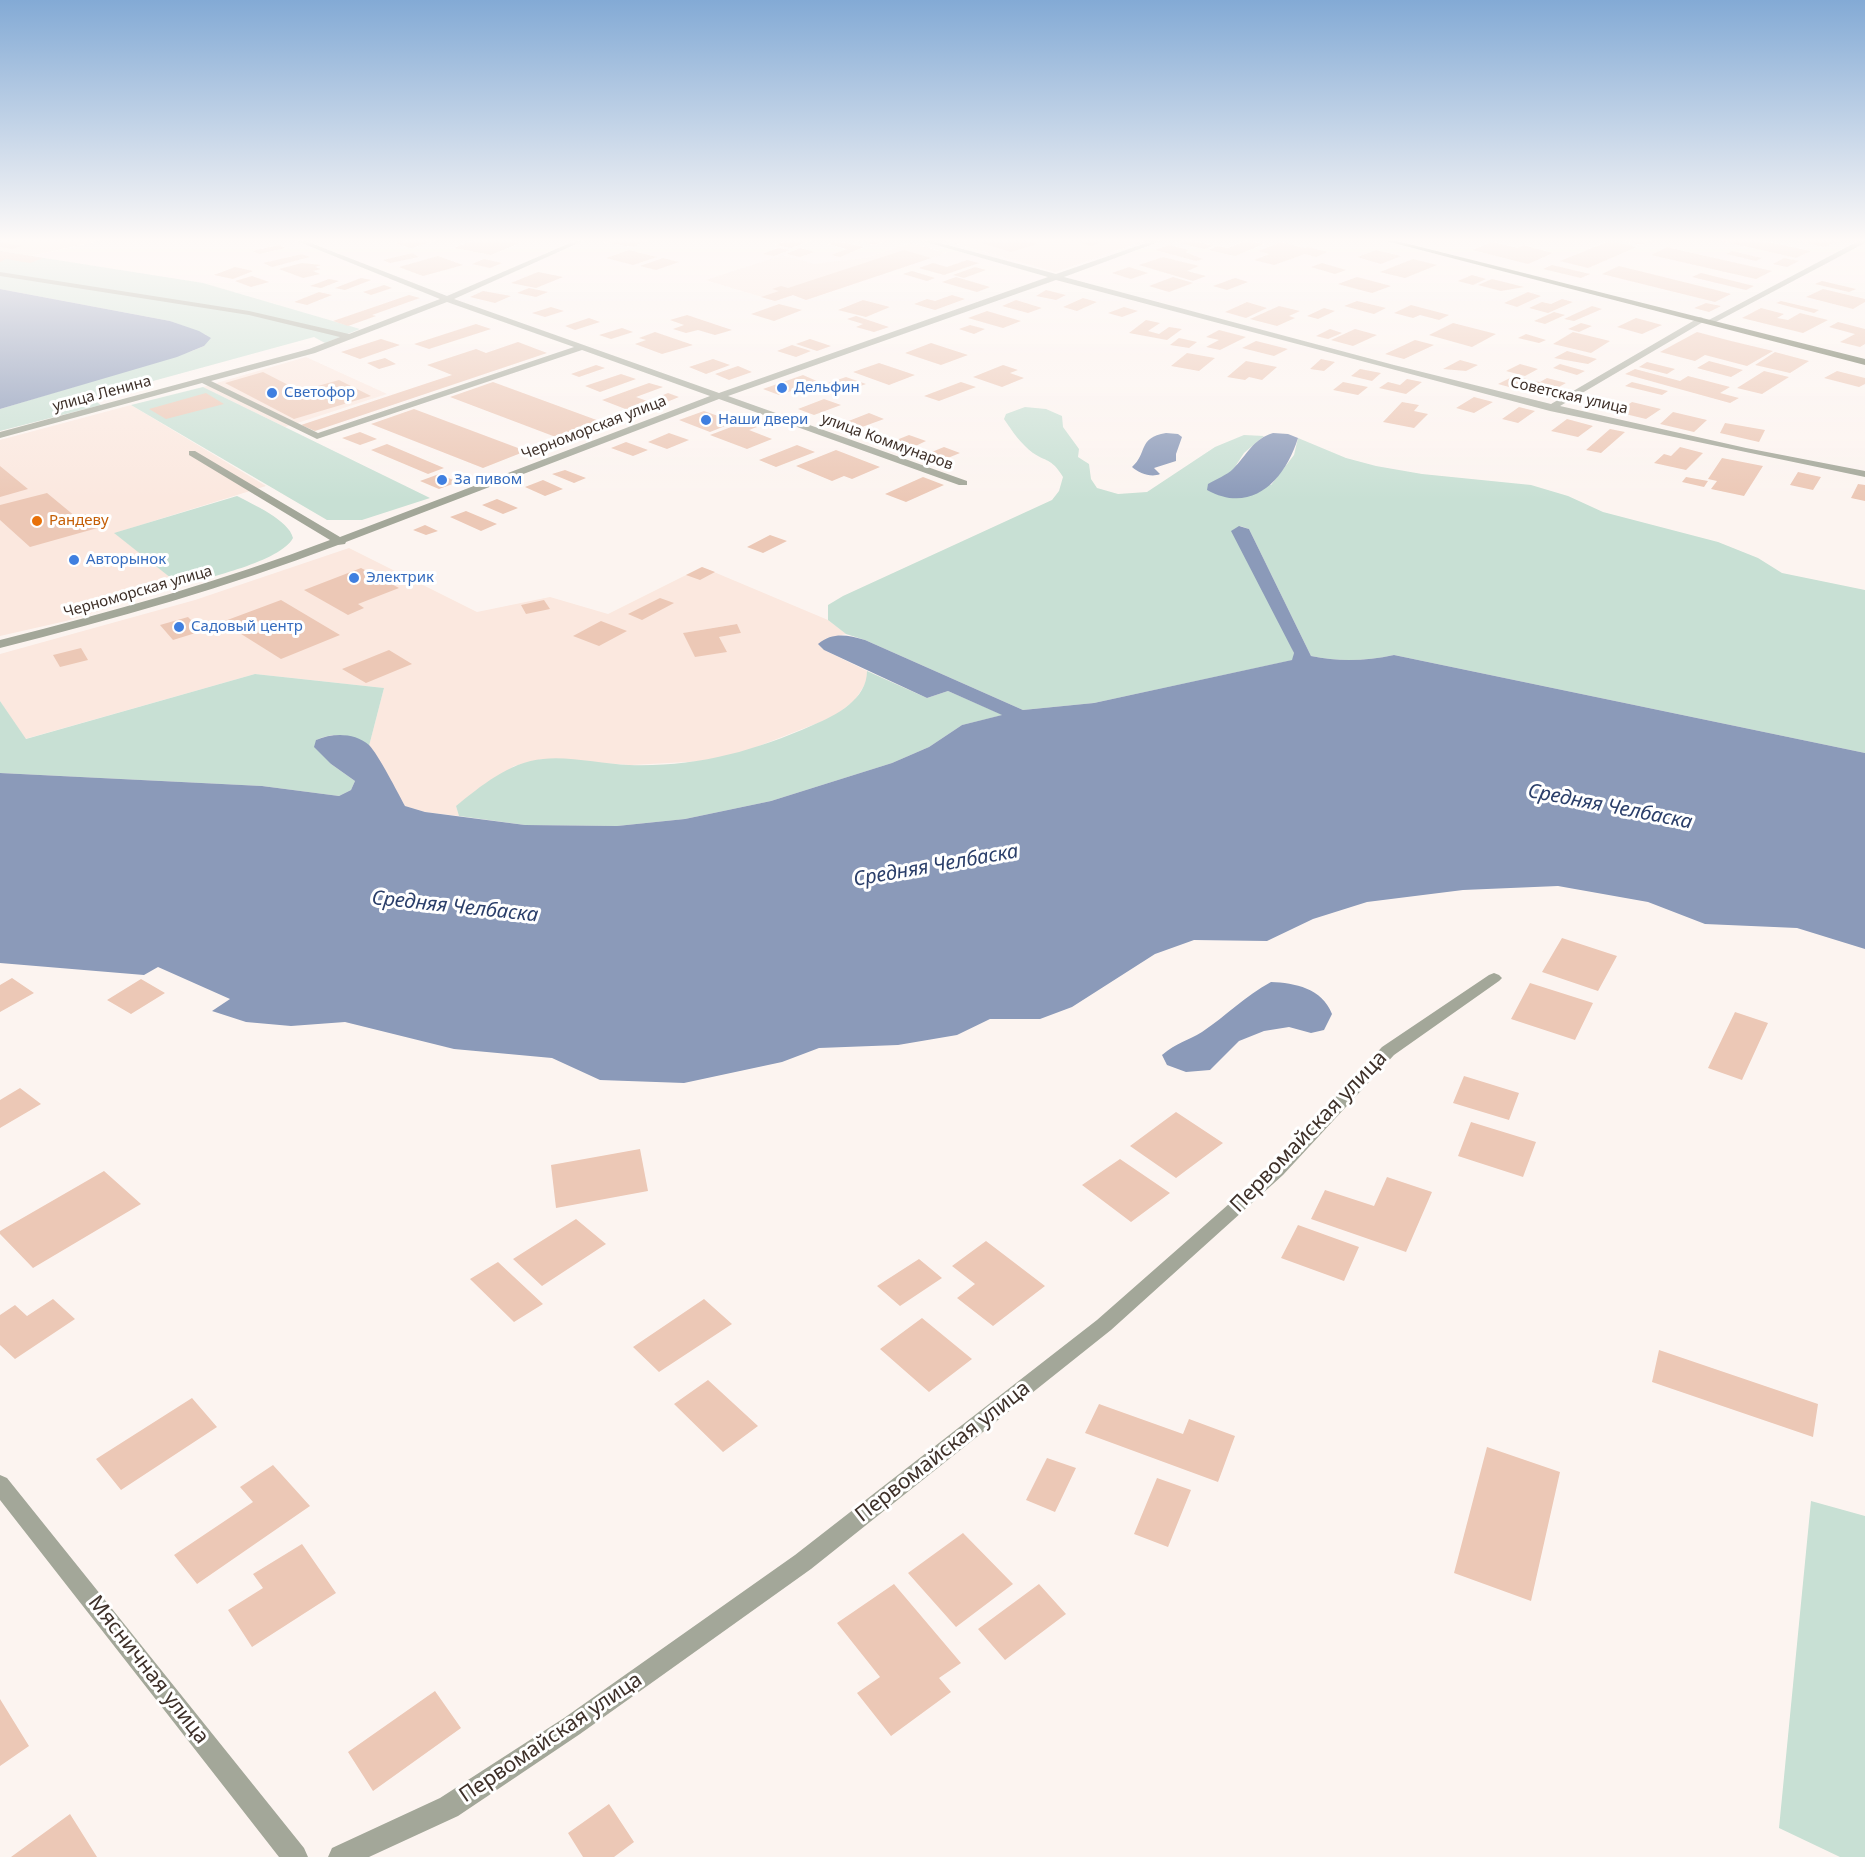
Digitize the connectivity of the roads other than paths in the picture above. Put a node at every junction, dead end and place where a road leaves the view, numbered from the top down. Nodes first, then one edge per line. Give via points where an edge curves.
1 (307, 327) edge
2 (377, 327) edge
3 (525, 327) edge
4 (915, 327) edge
5 (1243, 327) edge
6 (1695, 327) edge
7 (1727, 327) edge
8 (351, 337) junction
9 (583, 347) junction
10 (1865, 362) edge
11 (204, 381) junction
12 (719, 396) junction
13 (1550, 408) junction
14 (0, 435) edge
15 (192, 453) dead end
16 (1865, 474) edge
17 (963, 483) dead end
18 (341, 542) junction
19 (0, 644) edge
20 (1494, 978) dead end
21 (0, 1484) edge
22 (295, 1857) edge
23 (341, 1857) edge

1 - 8 street
2 - 8 street, улица Ленина
3 - 9 street, улица Коммунаров
4 - 12 street, Черноморская улица
5 - 13 street, Советская улица
6 - 13 street
7 - 10 main road
8 - 11 street, улица Ленина
9 - 11 street via 316,436
9 - 12 street, улица Коммунаров
11 - 14 street, улица Ленина
12 - 17 street, улица Коммунаров
12 - 18 street, Черноморская улица
13 - 16 street, Советская улица
15 - 18 street
18 - 19 street, Черноморская улица via 192,593
20 - 23 street, Первомайская улица via 1388,1051 1277,1171 1104,1326 803,1563 572,1726 449,1807
21 - 22 street, Мясничная улица

